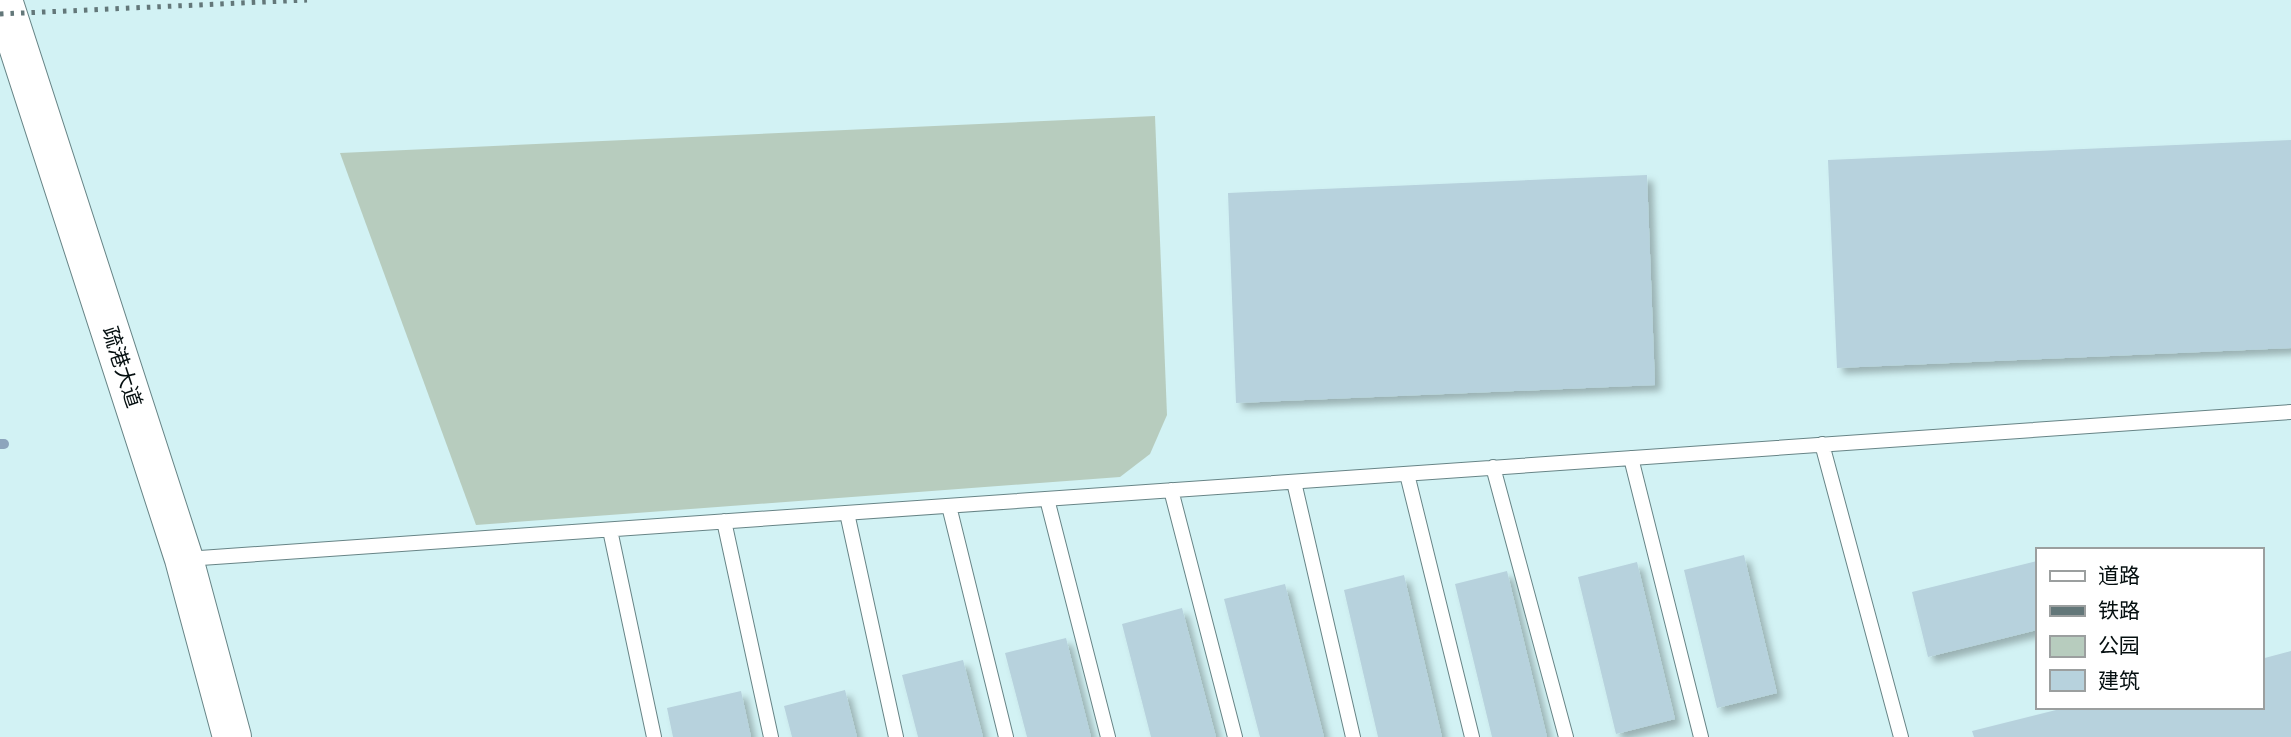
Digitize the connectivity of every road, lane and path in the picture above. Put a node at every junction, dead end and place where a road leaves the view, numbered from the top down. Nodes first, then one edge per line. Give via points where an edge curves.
1 (3, 0) edge
2 (2291, 412) edge
3 (1822, 444) junction
4 (1631, 458) junction
5 (1493, 467) junction
6 (1407, 474) junction
7 (1294, 482) junction
8 (1171, 490) junction
9 (1046, 499) junction
10 (949, 506) junction
11 (847, 513) junction
12 (724, 521) junction
13 (610, 530) junction
14 (184, 559) junction
15 (232, 737) edge
16 (654, 737) edge
17 (771, 737) edge
18 (896, 737) edge
19 (1006, 737) edge
20 (1108, 737) edge
21 (1235, 737) edge
22 (1353, 737) edge
23 (1472, 737) edge
24 (1566, 737) edge
25 (1701, 737) edge
26 (1901, 737) edge

1 - 14 main road, 疏港大道
2 - 3 lane
3 - 4 lane
3 - 26 lane
4 - 5 lane
4 - 25 lane
5 - 6 lane
5 - 24 lane
6 - 7 lane
6 - 23 lane
7 - 8 lane
7 - 22 lane
8 - 9 lane
8 - 21 lane
9 - 10 lane
9 - 20 lane
10 - 11 lane
10 - 19 lane
11 - 12 lane
11 - 18 lane
12 - 13 lane
12 - 17 lane
13 - 14 lane
13 - 16 lane
14 - 15 main road, 疏港大道

